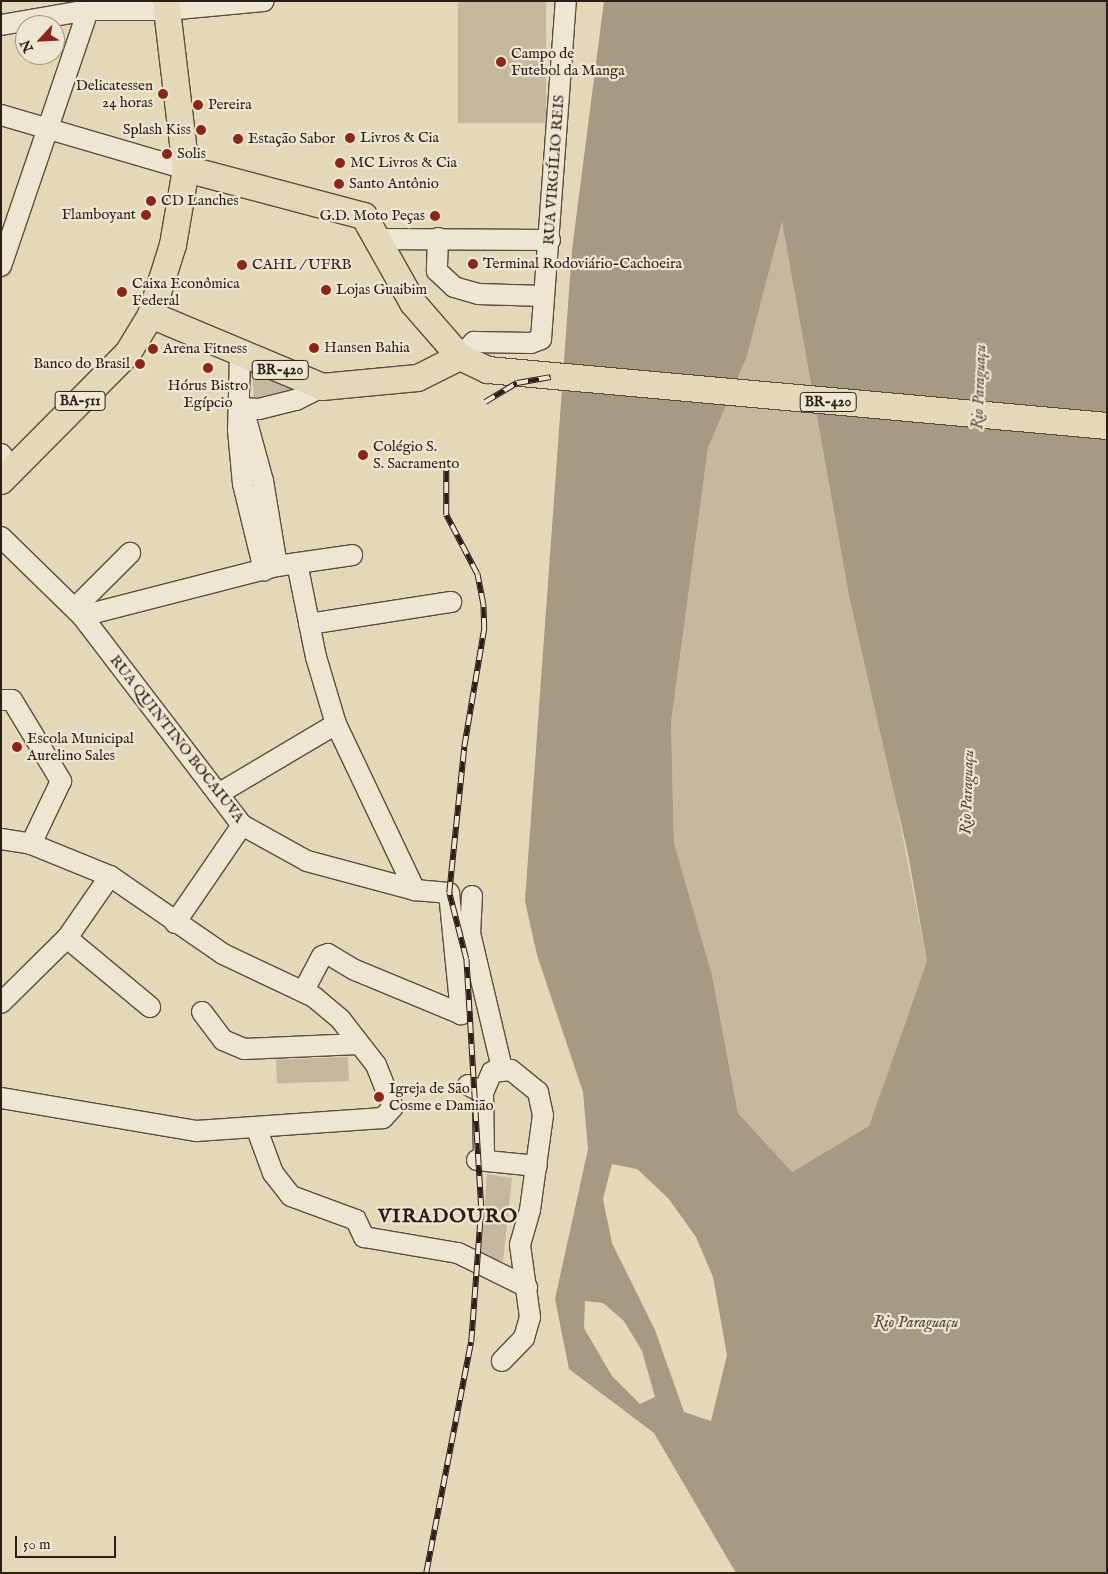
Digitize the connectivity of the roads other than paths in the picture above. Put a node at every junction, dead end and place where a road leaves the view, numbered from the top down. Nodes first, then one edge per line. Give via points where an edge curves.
1 (264, 1) edge
2 (566, 1) edge
3 (89, 6) edge
4 (166, 6) edge
5 (1, 25) edge
6 (1, 115) edge
7 (49, 127) junction
8 (186, 169) junction
9 (370, 227) junction
10 (438, 238) junction
11 (550, 240) junction
12 (1, 266) edge
13 (544, 296) junction
14 (150, 315) junction
15 (240, 355) junction
16 (460, 357) junction
17 (322, 387) junction
18 (241, 408) junction
19 (1107, 426) edge
20 (5, 468) edge
21 (263, 481) junction
22 (243, 484) junction
23 (1, 537) edge
24 (130, 553) dead end
25 (352, 555) dead end
26 (297, 563) junction
27 (271, 568) junction
28 (451, 602) dead end
29 (79, 612) junction
30 (309, 624) junction
31 (1, 700) edge
32 (336, 724) junction
33 (218, 794) junction
34 (242, 825) junction
35 (1, 839) edge
36 (31, 844) junction
37 (110, 876) junction
38 (414, 890) junction
39 (472, 896) dead end
40 (175, 923) junction
41 (66, 938) junction
42 (304, 990) junction
43 (1, 1003) edge
44 (150, 1007) dead end
45 (202, 1012) dead end
46 (359, 1044) junction
47 (502, 1068) junction
48 (1, 1098) edge
49 (256, 1127) junction
50 (537, 1166) junction
51 (527, 1287) junction
52 (502, 1361) dead end

1 - 4 street
2 - 11 street, RUA VIRGÍLIO REIS
3 - 4 street
3 - 5 street
3 - 7 street
4 - 8 main road
6 - 7 street
7 - 8 street
7 - 12 street
8 - 9 main road
8 - 14 main road via 173,245
9 - 10 street
9 - 16 main road, BR-420 via 413,303
10 - 11 street
10 - 13 street via 437,271 454,287 478,294
11 - 13 street, RUA VIRGÍLIO REIS
13 - 16 street, RUA VIRGÍLIO REIS via 541,339 531,343 478,341
14 - 15 main road, BR-420
14 - 20 main road, BA-511 via 128,353
15 - 17 main road, BR-420
15 - 18 street
16 - 17 main road, BR-420 via 418,378
16 - 19 main road, BR-420 via 488,370 550,377
17 - 18 street via 296,400 259,409
18 - 21 street
18 - 22 street via 238,430
21 - 22 street
21 - 27 street
22 - 27 street
23 - 29 street, RUA QUINTINO BOCAIUVA
24 - 29 street
25 - 26 street
26 - 27 street
26 - 30 street
27 - 29 street
28 - 30 street
29 - 33 street, RUA QUINTINO BOCAIUVA
30 - 32 street
31 - 36 street via 12,700 61,781
32 - 33 street
32 - 38 street
33 - 34 street, RUA QUINTINO BOCAIUVA
34 - 38 street, RUA QUINTINO BOCAIUVA via 306,861
34 - 40 street
35 - 36 street
36 - 37 street
37 - 40 street
37 - 41 street
38 - 42 street, RUA QUINTINO BOCAIUVA via 449,894 461,1014 355,970 328,954
39 - 47 street via 470,933
40 - 42 street via 223,954
41 - 43 street
41 - 44 street
42 - 46 street via 330,1008
45 - 46 street via 223,1040 244,1048
46 - 49 street via 387,1085 394,1107 383,1118
47 - 50 street via 526,1078 538,1092 542,1115
47 - 50 street via 476,1089 480,1160
48 - 49 street via 196,1131
49 - 51 street via 270,1166 291,1196 356,1220 364,1237 458,1253
50 - 51 street via 520,1244
51 - 52 street via 530,1317 524,1338

